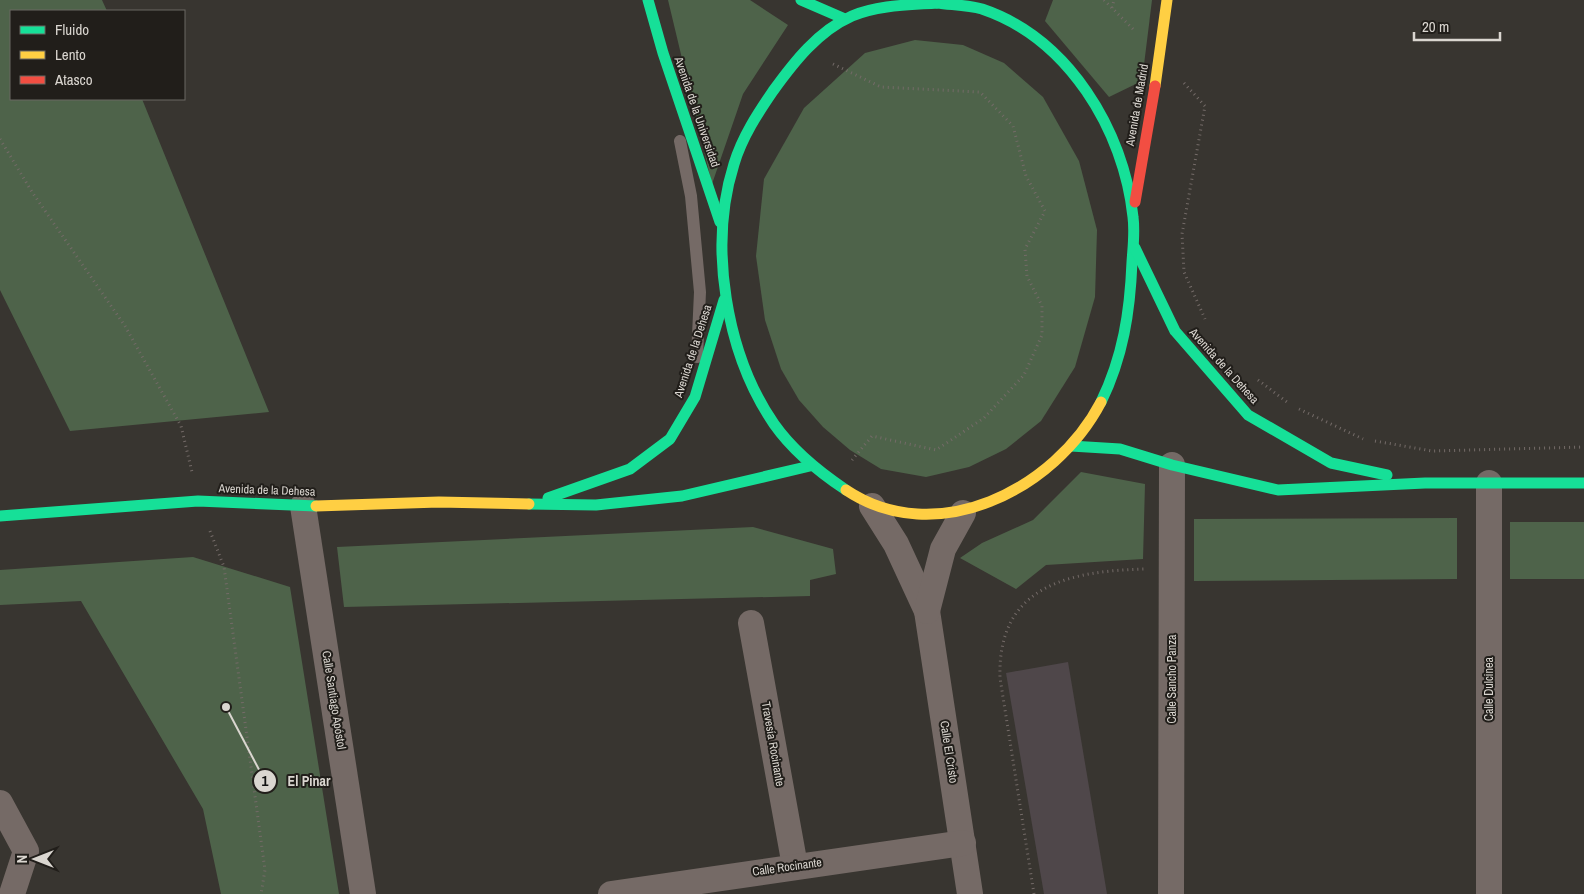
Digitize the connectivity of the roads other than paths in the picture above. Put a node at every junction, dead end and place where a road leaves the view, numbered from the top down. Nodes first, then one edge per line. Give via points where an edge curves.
1 (648, 0) edge
2 (801, 0) edge
3 (1167, 0) edge
4 (994, 3) dead end
5 (979, 8) junction
6 (845, 19) junction
7 (663, 53) junction
8 (1133, 214) junction
9 (723, 231) junction
10 (1133, 245) junction
11 (726, 294) junction
12 (695, 397) junction
13 (1071, 446) junction
14 (1172, 465) junction
15 (810, 466) junction
16 (1425, 483) junction
17 (1489, 483) junction
18 (1584, 483) edge
19 (533, 504) junction
20 (303, 506) junction
21 (872, 506) junction
22 (963, 513) junction
23 (0, 516) edge
24 (927, 611) junction
25 (751, 623) dead end
26 (0, 803) edge
27 (963, 844) junction
28 (795, 866) junction
29 (12, 894) edge
30 (363, 894) edge
31 (611, 894) edge
32 (970, 894) edge
33 (1171, 894) edge
34 (1489, 894) edge

1 - 7 street, Avenida de la Universidad
2 - 6 street
3 - 8 street, Avenida de Madrid
4 - 5 street
5 - 6 street via 937,3 874,11
5 - 8 street via 1022,28 1048,49 1097,108 1121,164
6 - 9 street via 791,66 758,114 735,161 726,196
7 - 9 street, Avenida de la Universidad
7 - 12 lane via 691,196 700,292
8 - 10 street
9 - 11 street
10 - 13 street via 1126,335 1112,379 1096,411
10 - 16 street, Avenida de la Dehesa via 1175,331 1248,415 1331,463
11 - 12 street, Avenida de la Dehesa
11 - 15 street via 741,365 761,405 784,438
12 - 19 street, Avenida de la Dehesa via 670,439 630,468
13 - 14 street, Avenida de la Dehesa via 1120,449
13 - 22 street via 1050,467 1007,493
14 - 16 street, Avenida de la Dehesa via 1278,490
14 - 33 street, Calle Sancho Panza
15 - 19 street, Avenida de la Dehesa via 682,496 596,505
15 - 21 street
16 - 17 street, Avenida de la Dehesa
17 - 18 street, Avenida de la Dehesa
17 - 34 street, Calle Dulcinea
19 - 20 street, Avenida de la Dehesa via 438,502
20 - 23 street, Avenida de la Dehesa via 198,500
20 - 30 street, Calle Santiago Apóstol
21 - 22 street via 899,515
21 - 24 street, Calle El Cristo via 896,544
22 - 24 street, Calle El Cristo via 943,548
24 - 27 street, Calle El Cristo
25 - 28 street, Travesía Rocinante
26 - 29 street via 26,851
27 - 28 street, Calle Rocinante
27 - 32 street, Calle El Cristo
28 - 31 street, Calle Rocinante

